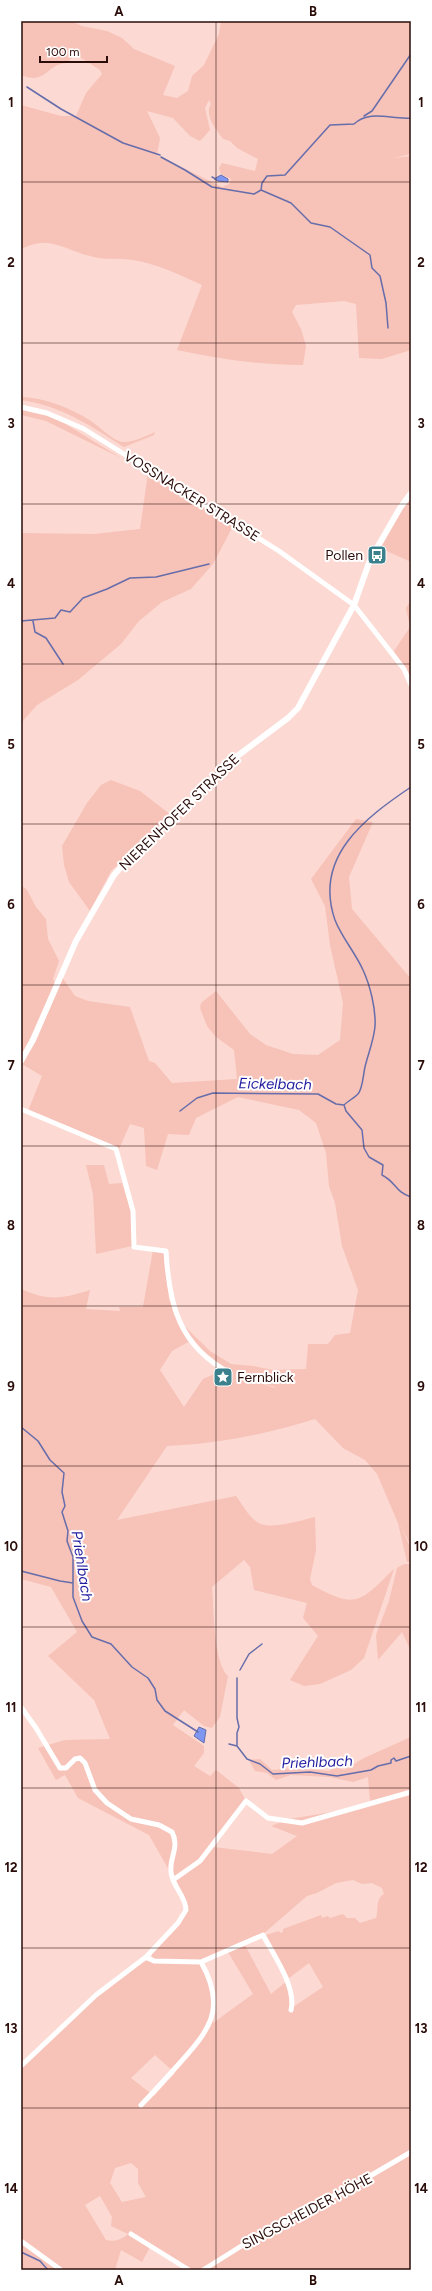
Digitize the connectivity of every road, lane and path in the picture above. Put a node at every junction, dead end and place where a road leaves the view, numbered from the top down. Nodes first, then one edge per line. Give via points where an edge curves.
1 (21, 407) edge
2 (411, 493) edge
3 (354, 605) junction
4 (411, 685) edge
5 (21, 1061) edge
6 (21, 1109) edge
7 (230, 1373) dead end
8 (21, 1707) edge
9 (411, 1792) edge
10 (173, 1880) junction
11 (146, 1956) junction
12 (201, 1962) junction
13 (291, 2010) dead end
14 (21, 2066) edge
15 (141, 2105) dead end
16 (411, 2152) edge
17 (131, 2234) dead end
18 (21, 2241) edge
19 (61, 2270) edge
20 (189, 2270) edge
21 (203, 2270) edge

1 - 3 street, VOSSNACKER STRASSE via 47,413 84,429 286,555
2 - 3 street, NIERENHOFER STRASSE via 370,560
3 - 4 street via 404,669
3 - 5 street, NIERENHOFER STRASSE via 294,713 236,757 114,875 76,941
6 - 7 street via 116,1149 133,1211 134,1247 166,1251 168,1287 176,1317 198,1350
8 - 10 street via 60,1768 66,1768 77,1758 83,1760 96,1790 107,1803 131,1819 159,1825 172,1832 175,1841 171,1872
9 - 10 street via 295,1824 268,1818 246,1801 204,1857 192,1869
10 - 11 street via 186,1906 185,1914
11 - 12 street via 154,1961
11 - 14 street via 96,1995
12 - 13 street via 263,1935 287,1981
12 - 15 street via 209,1978 213,1995 210,2025 199,2042
16 - 21 street, SINGSCHEIDER HÖHE via 353,2186 259,2235
17 - 20 street
18 - 19 street

